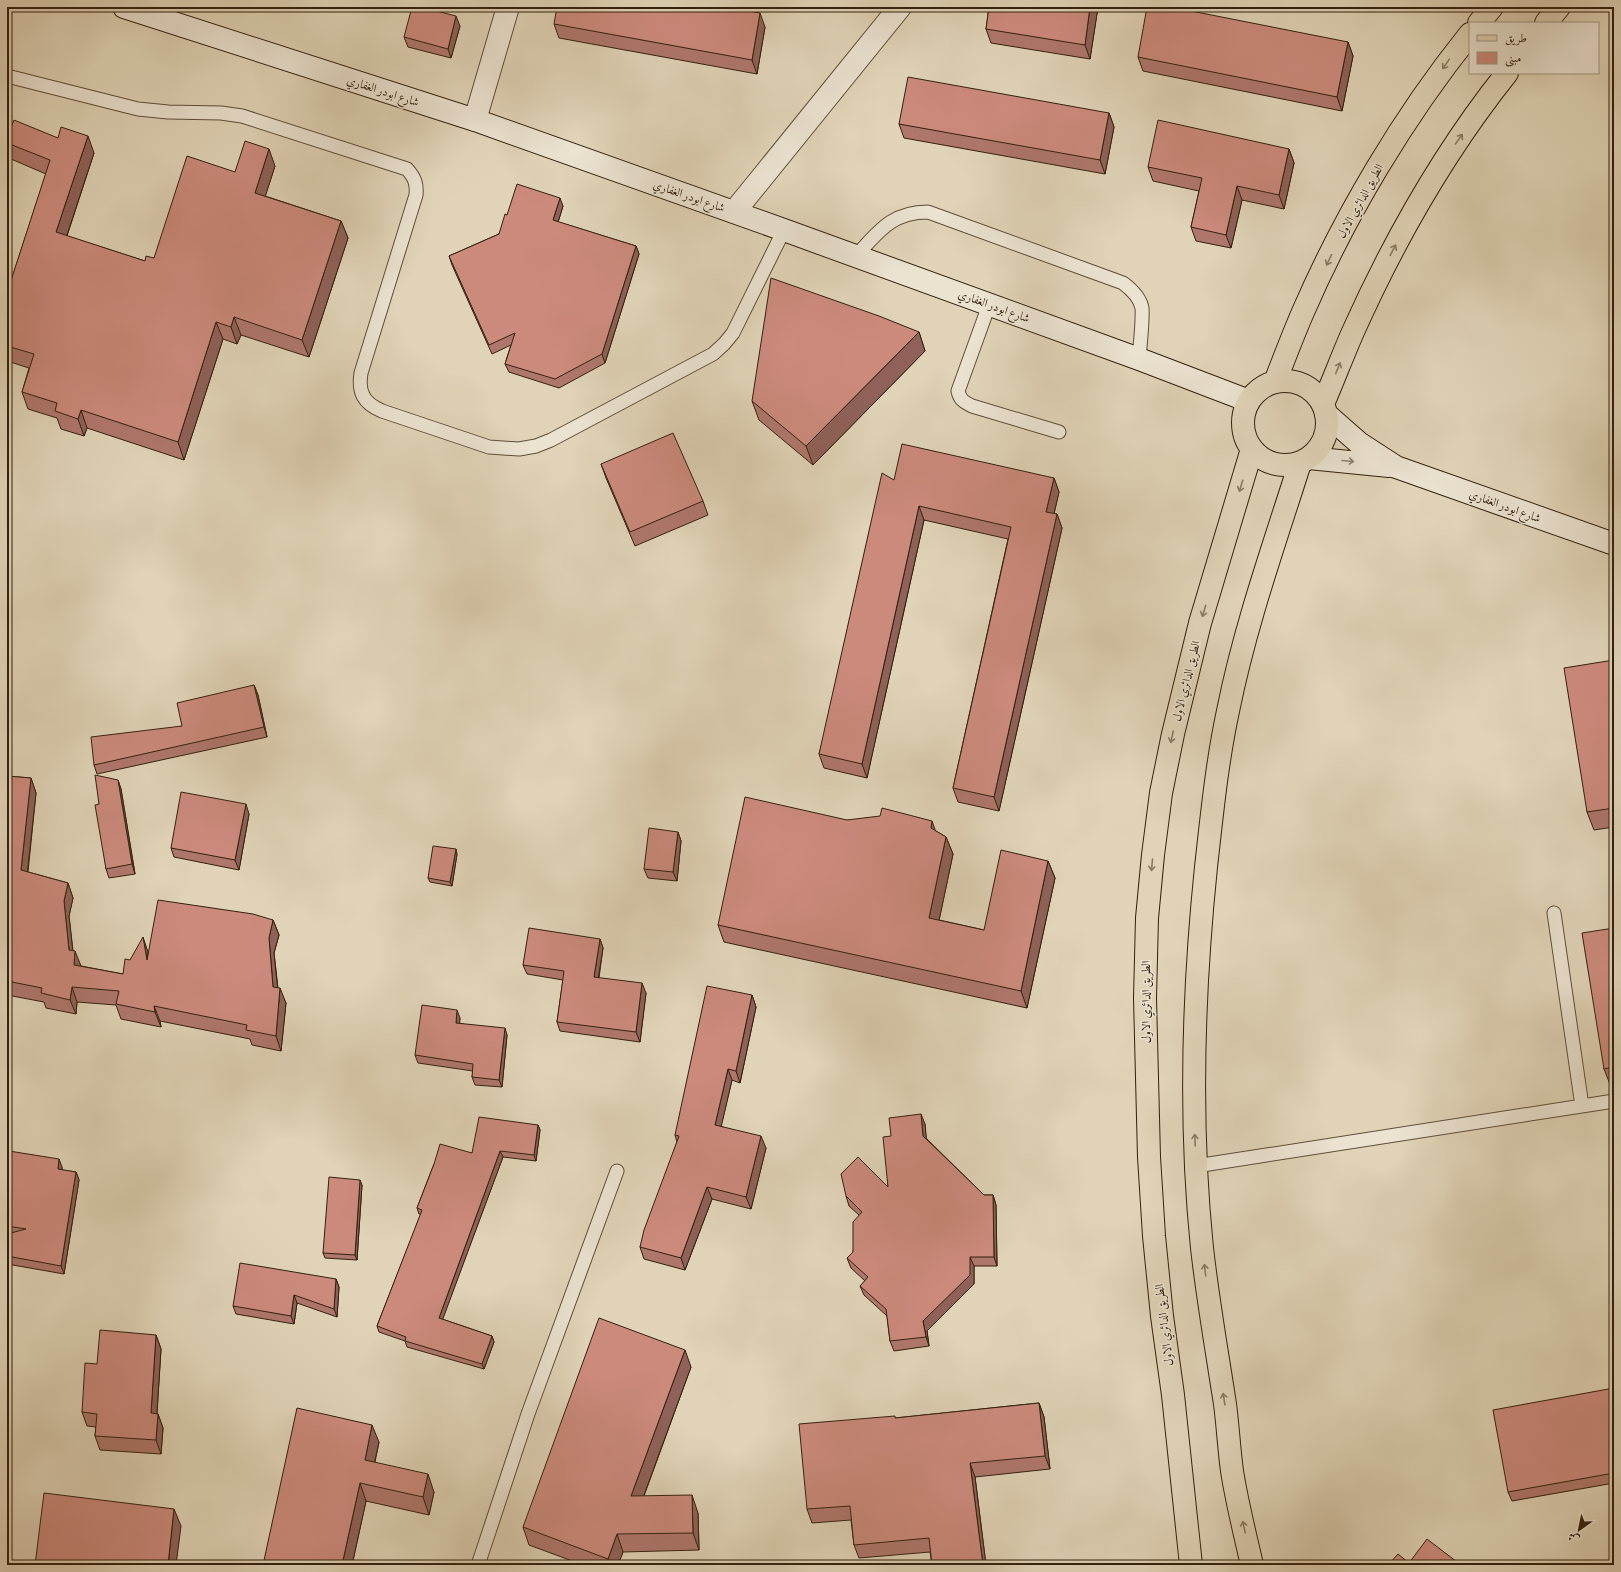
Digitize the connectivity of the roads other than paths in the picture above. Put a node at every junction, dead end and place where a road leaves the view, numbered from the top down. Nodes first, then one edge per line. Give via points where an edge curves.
1 (124, 7) edge
2 (508, 7) edge
3 (900, 7) edge
4 (1492, 7) edge
5 (1559, 7) edge
6 (1480, 22) edge
7 (1547, 22) edge
8 (1469, 35) edge
9 (1506, 74) edge
10 (7, 76) edge
11 (475, 120) junction
12 (734, 212) junction
13 (784, 230) junction
14 (856, 256) junction
15 (989, 305) junction
16 (1139, 359) junction
17 (1275, 382) junction
18 (1249, 401) junction
19 (1325, 409) junction
20 (1059, 432) dead end
21 (1252, 449) junction
22 (1305, 460) junction
23 (1396, 467) junction
24 (1614, 544) edge
25 (1554, 914) dead end
26 (1614, 1101) edge
27 (1582, 1106) junction
28 (1196, 1166) junction
29 (617, 1171) dead end
30 (478, 1565) edge
31 (1191, 1565) edge
32 (1252, 1565) edge

1 - 11 street, شارع ابودر الغفاري
2 - 11 street
3 - 12 street
4 - 6 main road
5 - 7 main road
8 -> 17 main road, الطريق الدائري الاول via 1449,59 1370,182 1335,246 1304,311
19 -> 9 main road via 1352,334 1417,207 1454,146
10 - 13 lane via 138,109 214,112 242,116 407,169 414,177 416,195 361,372 362,394 367,402 382,411 489,447 519,449 551,440 713,354 733,333
11 - 12 street, شارع ابودر الغفاري
12 - 13 street, شارع ابودر الغفاري
13 - 14 street, شارع ابودر الغفاري
14 - 15 street, شارع ابودر الغفاري
14 - 16 lane via 892,220 905,214 928,212 1127,286 1142,307
15 - 16 street, شارع ابودر الغفاري
15 - 20 lane via 958,391 959,398 972,406
16 - 18 street, شارع ابودر الغفاري
17 - 18 main road via 1265,386
17 - 19 main road via 1297,383 1308,388
18 - 21 main road via 1244,413 1243,426
19 - 22 main road via 1327,427 1324,439 1318,450
19 - 23 street, شارع ابودر الغفاري via 1359,443
21 - 22 main road via 1274,464 1287,465
21 -> 31 main road, الطريق الدائري الاول via 1200,623 1173,734 1161,793 1147,918 1145,998 1149,1165 1162,1316
22 -> 23 street, شارع ابودر الغفاري via 1352,461
28 -> 22 main road via 1195,1011 1199,933 1214,790 1228,711 1250,615
23 - 24 street, شارع ابودر الغفاري
25 - 27 lane
26 - 27 lane
27 - 28 lane
32 -> 28 main road via 1232,1472 1202,1247
29 - 30 lane via 528,1414

